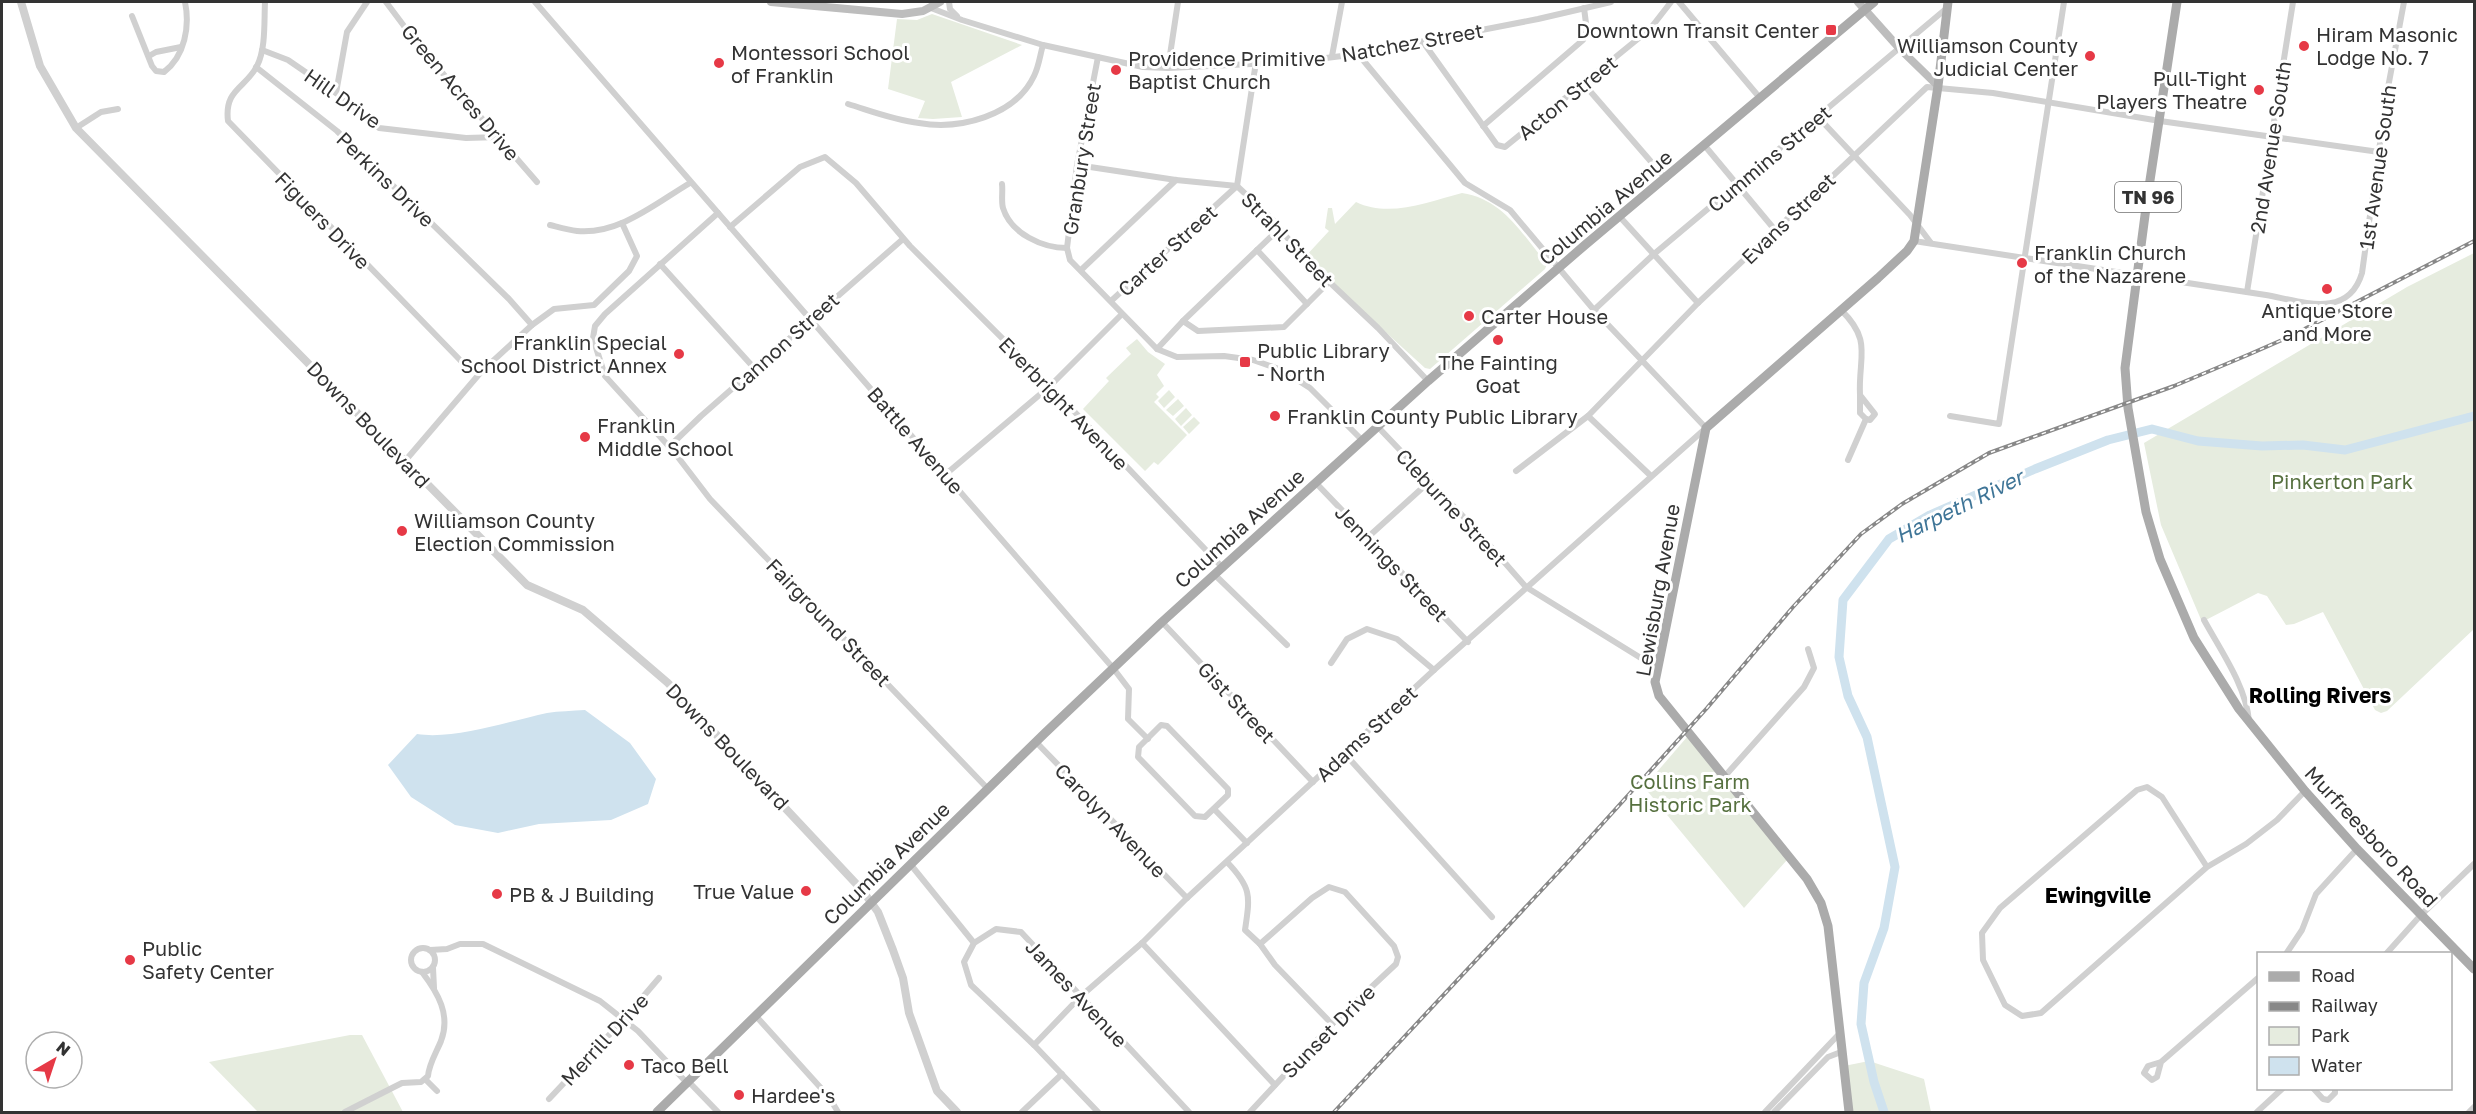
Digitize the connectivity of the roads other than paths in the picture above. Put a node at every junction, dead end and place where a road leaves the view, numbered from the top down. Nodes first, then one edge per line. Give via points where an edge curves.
1 (21, 2) edge
2 (185, 2) edge
3 (265, 2) edge
4 (367, 2) edge
5 (386, 2) edge
6 (535, 2) edge
7 (771, 2) edge
8 (940, 2) edge
9 (949, 2) edge
10 (1178, 2) edge
11 (1342, 2) edge
12 (1611, 2) edge
13 (1671, 2) edge
14 (1680, 2) edge
15 (1858, 2) edge
16 (1874, 2) edge
17 (2064, 2) edge
18 (2177, 2) edge
19 (2293, 2) edge
20 (2404, 2) edge
21 (1947, 5) edge
22 (931, 8) junction
23 (1584, 8) junction
24 (1865, 10) junction
25 (132, 16) dead end
26 (962, 20) junction
27 (1423, 42) junction
28 (1043, 45) junction
29 (181, 47) junction
30 (1900, 49) junction
31 (262, 50) junction
32 (1358, 54) junction
33 (149, 56) junction
34 (1332, 56) junction
35 (1098, 57) junction
36 (1256, 62) junction
37 (256, 67) junction
38 (1168, 68) junction
39 (1583, 83) junction
40 (1938, 86) junction
41 (336, 93) junction
42 (1760, 98) junction
43 (2048, 103) junction
44 (848, 104) dead end
45 (117, 110) dead end
46 (1818, 117) junction
47 (2160, 121) junction
48 (1484, 126) junction
49 (76, 128) junction
50 (500, 137) junction
51 (2272, 137) junction
52 (1705, 146) junction
53 (2379, 152) junction
54 (1854, 156) junction
55 (1077, 165) junction
56 (1666, 178) junction
57 (1176, 180) junction
58 (537, 182) dead end
59 (690, 183) junction
60 (1002, 184) dead end
61 (1736, 185) junction
62 (1237, 186) junction
63 (718, 213) junction
64 (1620, 217) junction
65 (622, 223) junction
66 (549, 225) dead end
67 (1917, 226) junction
68 (730, 227) junction
69 (1280, 228) junction
70 (1775, 230) junction
71 (903, 238) junction
72 (1914, 241) junction
73 (1931, 243) junction
74 (1066, 248) junction
75 (1257, 250) junction
76 (1654, 254) junction
77 (2024, 257) junction
78 (660, 264) junction
79 (1558, 269) junction
80 (1081, 270) junction
81 (2137, 275) junction
82 (1329, 282) junction
83 (2247, 292) junction
84 (1111, 301) junction
85 (1698, 303) junction
86 (1307, 304) junction
87 (1594, 310) junction
88 (1840, 310) junction
89 (1122, 314) junction
90 (811, 320) junction
91 (1184, 321) junction
92 (532, 325) junction
93 (1156, 349) junction
94 (1641, 359) junction
95 (755, 369) junction
96 (481, 372) junction
97 (1428, 381) junction
98 (1050, 386) junction
99 (1860, 395) junction
100 (1588, 416) junction
101 (1950, 416) dead end
102 (1866, 420) junction
103 (1378, 427) junction
104 (1706, 429) junction
105 (1363, 441) junction
106 (674, 452) junction
107 (1848, 460) dead end
108 (405, 461) junction
109 (1516, 471) dead end
110 (946, 474) junction
111 (1651, 476) junction
112 (1430, 480) junction
113 (1316, 483) junction
114 (1367, 538) junction
115 (1223, 568) junction
116 (1215, 574) junction
117 (1526, 587) junction
118 (2204, 620) dead end
119 (1162, 622) junction
120 (1468, 642) junction
121 (1287, 645) dead end
122 (1808, 649) dead end
123 (1331, 663) dead end
124 (1113, 668) junction
125 (1657, 668) junction
126 (1434, 670) junction
127 (2249, 722) junction
128 (1148, 739) junction
129 (1036, 742) junction
130 (1345, 754) junction
131 (1725, 776) junction
132 (1312, 782) junction
133 (988, 789) junction
134 (2305, 791) junction
135 (1214, 809) junction
136 (1247, 843) junction
137 (2357, 849) junction
138 (1227, 861) junction
139 (2475, 864) edge
140 (910, 865) junction
141 (2207, 867) junction
142 (1187, 898) junction
143 (872, 903) junction
144 (2420, 916) junction
145 (1492, 917) dead end
146 (974, 943) junction
147 (1142, 943) junction
148 (1260, 944) junction
149 (447, 949) junction
150 (430, 950) junction
151 (2287, 952) edge
152 (2388, 952) edge
153 (434, 965) junction
154 (2475, 969) edge
155 (422, 972) junction
156 (658, 978) dead end
157 (2257, 980) edge
158 (434, 988) junction
159 (1080, 997) junction
160 (755, 1016) junction
161 (624, 1019) junction
162 (1332, 1024) junction
163 (1840, 1032) junction
164 (1034, 1045) junction
165 (1841, 1053) junction
166 (2161, 1062) dead end
167 (1062, 1074) junction
168 (426, 1080) junction
169 (688, 1083) junction
170 (1275, 1084) junction
171 (2282, 1090) edge
172 (2314, 1090) edge
173 (2336, 1090) edge
174 (437, 1091) dead end
175 (549, 1098) dead end
176 (2475, 1107) edge
177 (345, 1113) edge
178 (657, 1113) edge
179 (718, 1113) edge
180 (838, 1113) edge
181 (957, 1113) edge
182 (1022, 1113) edge
183 (1098, 1113) edge
184 (1189, 1113) edge
185 (1250, 1113) edge
186 (1765, 1113) edge
187 (1774, 1113) edge
188 (1849, 1113) edge
189 (2257, 1113) edge
190 (2469, 1113) edge

1 - 49 street, Downs Boulevard via 40,66
2 - 29 street via 189,21
3 - 31 street, Figuers Drive
4 - 41 street via 347,32
5 - 50 street, Green Acres Drive via 419,46
6 - 59 street, Battle Avenue
7 - 22 main road via 896,13
8 - 22 main road
9 - 26 street via 950,9
10 - 38 street
11 - 34 street
12 - 23 street, Natchez Street
13 - 39 street, Acton Street via 1650,29
14 - 42 street
15 - 24 main road
16 - 24 main road, Columbia Avenue
17 - 43 street
18 - 47 main road, TN 96
19 - 51 street, 2nd Avenue South
20 - 53 street, 1st Avenue South
21 - 30 street, Cummins Street
21 - 40 main road
22 - 26 street, Natchez Street
23 - 27 street, Natchez Street
23 - 48 street via 1587,30 1583,40
24 - 30 main road
24 - 42 main road, Columbia Avenue
25 - 33 street
26 - 28 street, Natchez Street
27 - 32 street, Natchez Street
27 - 48 street, Acton Street
28 - 35 street, Natchez Street
28 - 44 street via 1035,74 1021,95 1012,104 979,118 935,125 901,120
29 - 33 street
29 - 33 street via 164,72 156,71
30 - 40 main road
30 - 46 street, Cummins Street
31 - 37 street, Figuers Drive
31 - 41 street, Hill Drive via 288,60
32 - 34 street, Natchez Street
32 - 79 street via 1460,178 1510,210
34 - 36 street, Natchez Street
35 - 38 street, Natchez Street
35 - 55 street, Granbury Street
36 - 38 street, Natchez Street
36 - 62 street
37 - 92 street, Perkins Drive via 337,131
37 - 96 street, Figuers Drive via 236,89 226,110 228,121 461,361
39 - 48 street, Acton Street via 1505,147 1497,145
39 - 56 street
40 - 43 street
40 - 54 street, Evans Street via 1927,87
40 - 67 main road
41 - 50 street, Hill Drive via 379,128 465,138
42 - 52 main road, Columbia Avenue
43 - 47 street
43 - 77 street
45 - 49 street via 101,112
46 - 54 street
46 - 61 street, Cummins Street
47 - 51 street
47 - 81 main road, TN 96
49 - 108 street, Downs Boulevard
50 - 58 street, Green Acres Drive
51 - 53 street
51 - 83 street, 2nd Avenue South
52 - 56 main road, Columbia Avenue
52 - 61 street
53 - 83 street, 1st Avenue South via 2361,273 2351,294 2328,305
54 - 67 street
54 - 70 street, Evans Street
55 - 57 street, Strahl Street
55 - 74 street, Granbury Street
56 - 64 main road, Columbia Avenue
57 - 62 street, Strahl Street
57 - 80 street
59 - 63 street, Battle Avenue
59 - 65 street
60 - 74 street via 1003,208 1024,234 1052,248
61 - 70 street
61 - 76 street, Cummins Street
62 - 69 street, Strahl Street
62 - 84 street, Carter Street
63 - 68 street, Battle Avenue
63 - 78 street
64 - 76 street
64 - 79 main road, Columbia Avenue
65 - 66 street via 577,231
65 - 92 street via 637,256 629,271 594,305 554,309
67 - 72 main road
67 - 73 street
68 - 71 street, Everbright Avenue via 800,167 825,157 856,183
68 - 90 street, Battle Avenue
69 - 75 street
69 - 82 street, Strahl Street
70 - 85 street, Evans Street
71 - 90 street, Cannon Street
71 - 98 street, Everbright Avenue
72 - 73 street
72 - 88 main road
73 - 77 street
74 - 80 street, Granbury Street via 1070,260
75 - 86 street
75 - 91 street
76 - 85 street
76 - 87 street, Cummins Street
77 - 81 street
77 - 101 street via 1999,424
78 - 95 street
78 - 106 street via 605,314 595,326 593,338 605,376
79 - 87 street
79 - 97 main road, Columbia Avenue
80 - 84 street, Granbury Street
81 - 83 street
81 - 127 main road, Murfreesboro Road / TN 96 via 2126,368 2127,406 2146,512 2160,559 2194,638
82 - 86 street
82 - 97 street, Strahl Street
84 - 89 street, Granbury Street
85 - 94 street, Evans Street
86 - 91 street via 1284,327 1198,331
87 - 94 street
88 - 99 street via 1851,320 1862,343
88 - 104 main road
89 - 93 street, Granbury Street
89 - 98 street
90 - 95 street, Cannon Street
90 - 110 street, Battle Avenue
91 - 93 street
92 - 96 street
93 - 105 street via 1177,357 1253,360 1282,370 1310,388
94 - 100 street, Evans Street
94 - 104 street
95 - 106 street, Cannon Street via 674,442
96 - 108 street
97 - 103 main road, Columbia Avenue
98 - 110 street
98 - 115 street, Everbright Avenue
99 - 102 street via 1860,413
99 - 102 street via 1875,414
100 - 109 street, Evans Street
100 - 111 street
102 - 107 street
103 - 105 main road, Columbia Avenue
103 - 112 street, Cleburne Street
104 - 111 street, Adams Street
104 - 125 main road, Lewisburg Avenue
105 - 113 main road, Columbia Avenue
106 - 133 street, Fairground Street via 710,499
108 - 143 street, Downs Boulevard via 527,585 584,610 668,683
110 - 124 street, Battle Avenue
111 - 117 street, Adams Street
112 - 114 street
112 - 117 street, Cleburne Street
113 - 114 street, Jennings Street
113 - 115 main road, Columbia Avenue
114 - 120 street, Jennings Street
115 - 116 main road, Columbia Avenue
116 - 119 main road, Columbia Avenue
116 - 121 street
117 - 120 street, Adams Street
117 - 125 street, Cleburne Street
118 - 127 street, Murfreesboro Road via 2242,693
119 - 124 main road, Columbia Avenue
119 - 132 street, Gist Street
120 - 126 street, Adams Street
122 - 131 street via 1814,668 1804,687
123 - 126 street via 1347,639 1367,629 1397,639
124 - 128 street, Battle Avenue via 1129,689 1128,719
124 - 129 main road, Columbia Avenue
125 - 131 main road, Lewisburg Avenue via 1659,696
126 - 130 street, Adams Street
127 - 134 main road, Murfreesboro Road / TN 96
128 - 135 street via 1139,747 1138,758 1195,816 1205,817
128 - 135 street via 1161,725 1167,726 1220,781 1228,795
129 - 133 main road, Columbia Avenue
129 - 142 street, Carolyn Avenue
130 - 132 street, Adams Street
130 - 145 street
131 - 163 main road, Lewisburg Avenue via 1807,879 1821,903 1828,926
132 - 136 street, Adams Street
133 - 140 main road, Columbia Avenue
134 - 137 main road, Murfreesboro Road / TN 96
134 - 141 street via 2277,820
135 - 136 street
136 - 138 street, Adams Street
137 - 144 main road, Murfreesboro Road / TN 96
137 - 151 street via 2316,894 2302,930
138 - 142 street, Adams Street
138 - 148 street via 1243,878 1250,900 1245,930
139 - 144 street
140 - 143 main road, Columbia Avenue
140 - 146 street
141 - 141 street via 2041,1013 2022,1016 2005,1005 1983,960 1982,933 2000,908 2137,790 2147,787 2162,797
142 - 147 street, Adams Street
143 - 160 main road, Columbia Avenue
143 - 181 street, Downs Boulevard via 903,978 909,1013 937,1091
144 - 152 street
144 - 154 main road, Murfreesboro Road / TN 96
146 - 159 street, James Avenue via 996,929 1022,932
146 - 164 street via 964,962 971,985
147 - 159 street, Adams Street
147 - 170 street
148 - 162 street
148 - 162 street, Sunset Drive via 1329,887 1345,892 1395,946 1396,963
149 - 150 street
149 - 153 street
149 - 161 street via 474,943 490,947 600,1001
150 - 153 street via 435,956
150 - 155 street via 418,950 412,958 415,969
153 - 155 street
153 - 158 street
155 - 158 street
156 - 161 street, Merrill Drive
157 - 166 street
158 - 168 street via 445,1025
159 - 164 street, Adams Street
159 - 184 street, James Avenue
160 - 169 main road, Columbia Avenue
160 - 180 street via 829,1097
161 - 169 street
161 - 175 street, Merrill Drive
162 - 170 street, Sunset Drive
163 - 165 main road, Lewisburg Avenue
163 - 186 street
164 - 167 street
165 - 187 street via 1828,1058
165 - 188 main road, Lewisburg Avenue
167 - 182 street
167 - 183 street
168 - 174 street
168 - 177 street via 394,1087
169 - 178 main road, Columbia Avenue
169 - 179 street
170 - 185 street, Sunset Drive
171 - 189 street
172 - 173 street via 2328,1100
176 - 190 street

